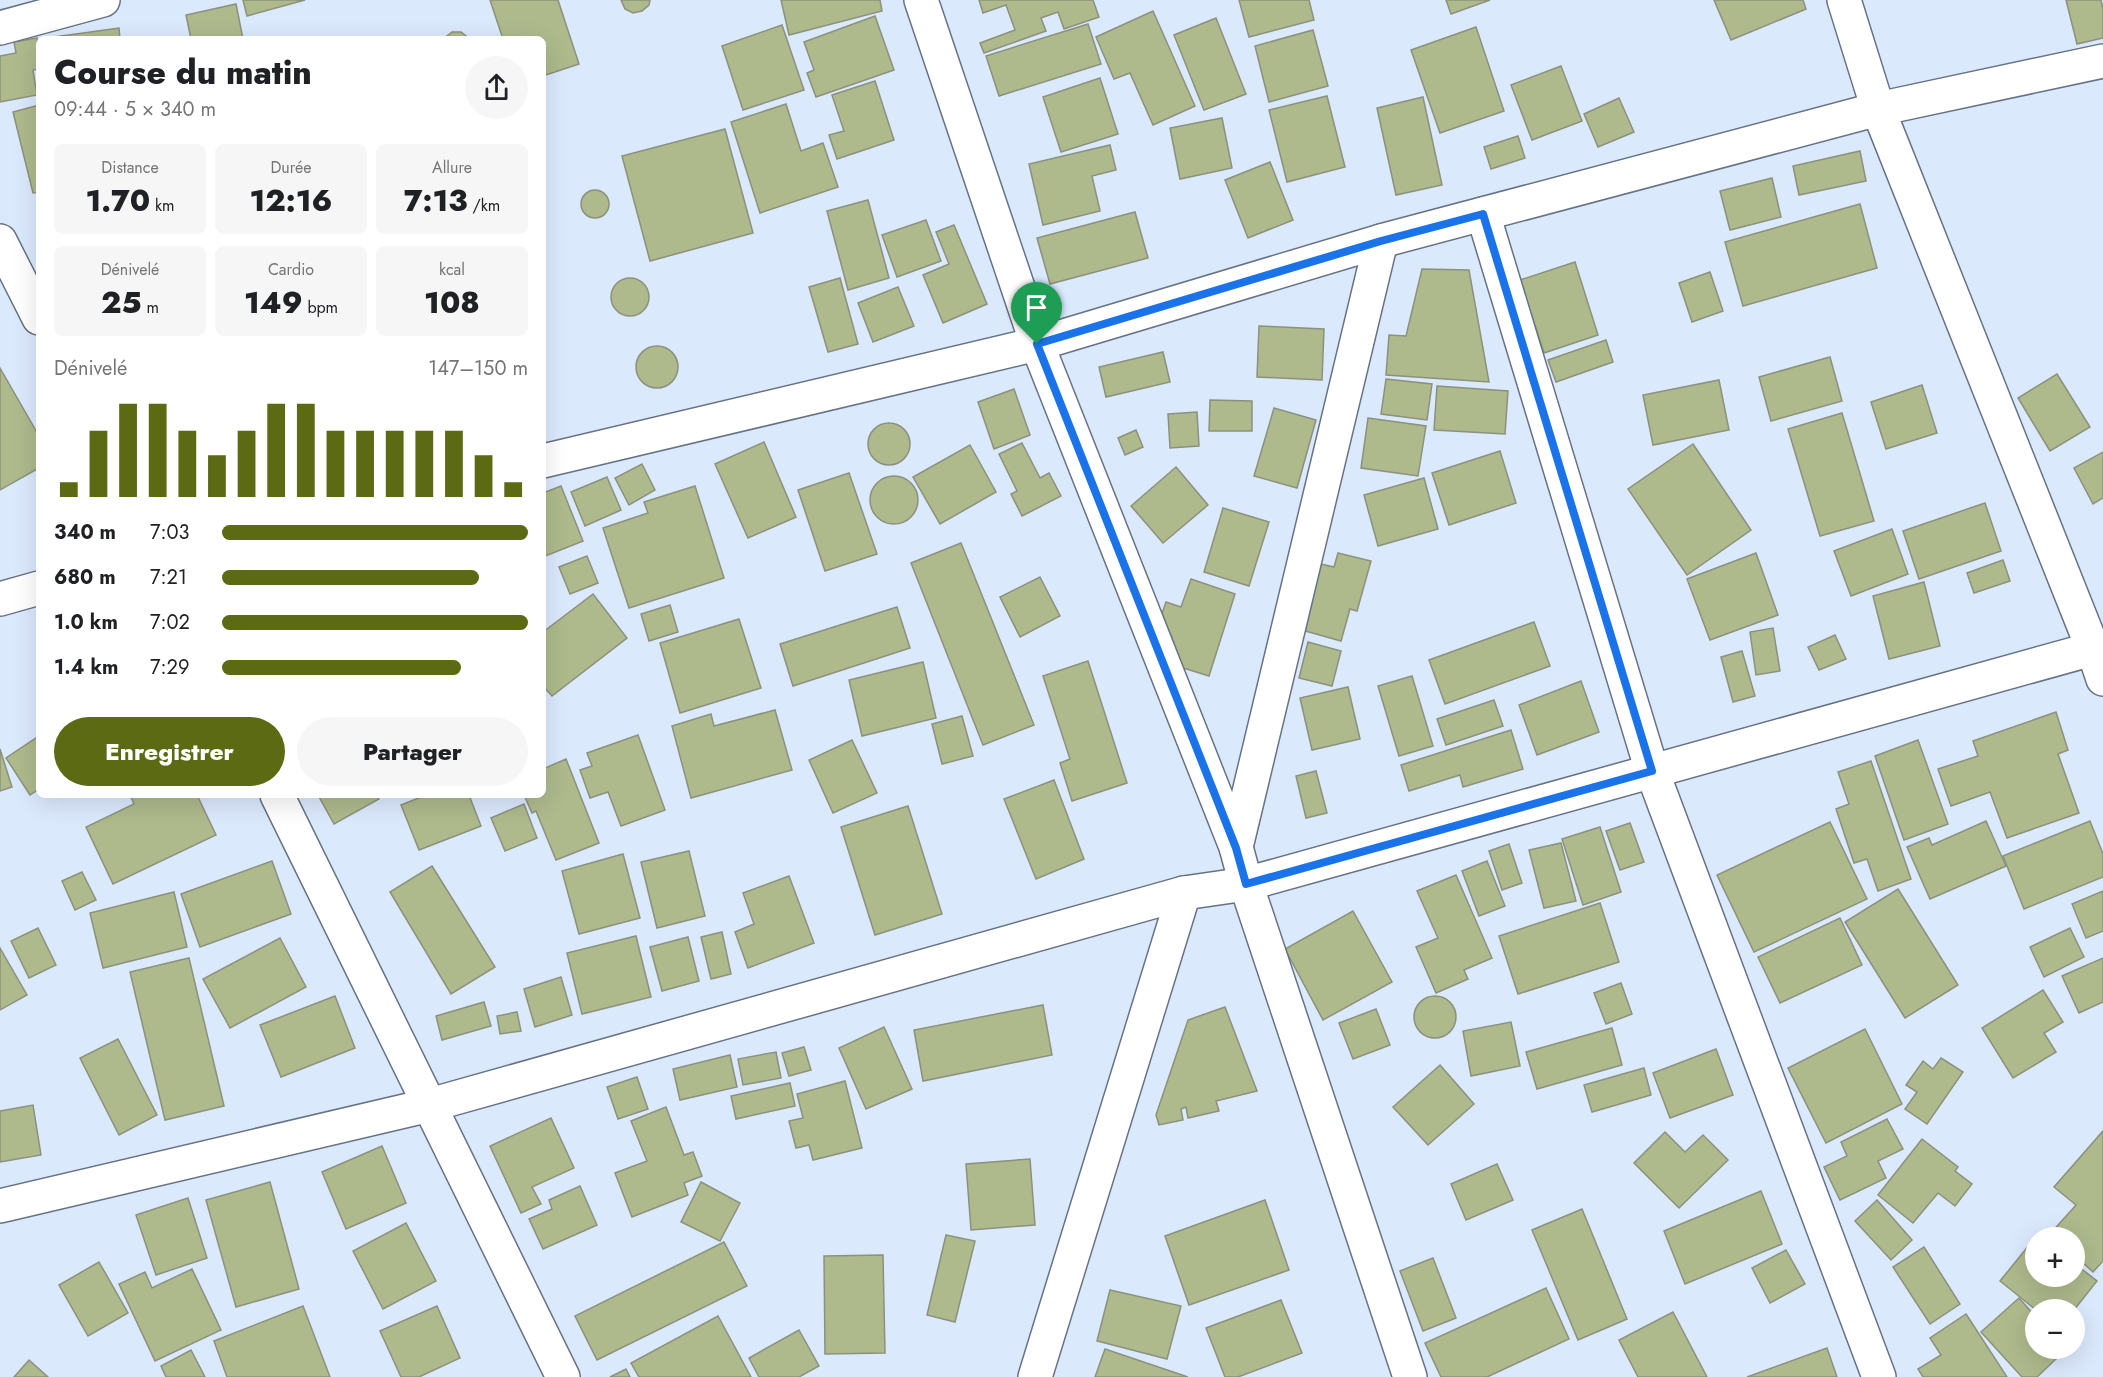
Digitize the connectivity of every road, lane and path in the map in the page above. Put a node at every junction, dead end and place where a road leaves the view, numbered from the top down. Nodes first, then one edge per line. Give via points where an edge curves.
1 (103, 0) edge
2 (921, 0) edge
3 (1844, 0) edge
4 (0, 28) edge
5 (2103, 61) edge
6 (1878, 109) junction
7 (1483, 214) junction
8 (0, 241) edge
9 (1381, 241) junction
10 (36, 312) edge
11 (1037, 344) junction
12 (546, 460) edge
13 (36, 589) edge
14 (0, 599) edge
15 (2098, 647) edge
16 (2103, 679) edge
17 (1652, 771) junction
18 (278, 798) edge
19 (1236, 848) junction
20 (1246, 884) junction
21 (1184, 893) junction
22 (430, 1105) junction
23 (0, 1206) edge
24 (563, 1377) edge
25 (1035, 1377) edge
26 (1410, 1377) edge
27 (1879, 1377) edge

1 - 4 street
2 - 11 street
3 - 6 street
5 - 6 street
6 - 7 street
6 - 15 street
7 - 9 street
7 - 17 street
8 - 10 street
9 - 11 street
9 - 19 street
11 - 12 street
11 - 19 street
13 - 14 street
15 - 16 street
15 - 17 street
17 - 20 street
17 - 27 street
18 - 22 street
19 - 20 street
20 - 21 street
20 - 26 street
21 - 22 street
21 - 25 street
22 - 23 street
22 - 24 street

